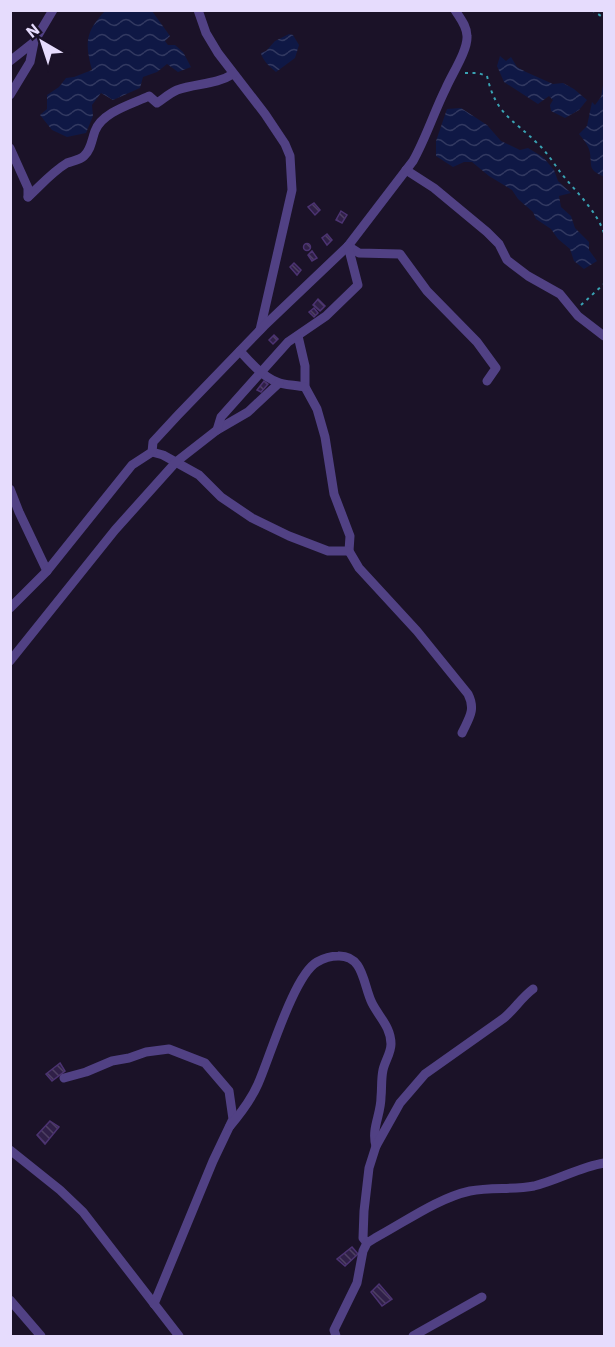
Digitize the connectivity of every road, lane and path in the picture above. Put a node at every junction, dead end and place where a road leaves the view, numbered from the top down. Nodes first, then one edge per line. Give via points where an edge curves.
1 (54, 10) edge
2 (198, 10) edge
3 (455, 10) edge
4 (592, 10) edge
5 (604, 18) edge
6 (34, 42) junction
7 (10, 61) edge
8 (233, 74) junction
9 (449, 80) junction
10 (10, 95) edge
11 (10, 148) edge
12 (406, 170) junction
13 (604, 233) edge
14 (348, 246) junction
15 (604, 284) edge
16 (578, 316) junction
17 (260, 331) junction
18 (298, 336) junction
19 (604, 336) edge
20 (240, 351) junction
21 (261, 373) junction
22 (487, 381) dead end
23 (279, 383) junction
24 (305, 387) junction
25 (217, 430) junction
26 (152, 452) junction
27 (176, 462) junction
28 (10, 489) edge
29 (349, 551) junction
30 (47, 571) junction
31 (10, 608) edge
32 (10, 661) edge
33 (462, 733) dead end
34 (533, 989) dead end
35 (64, 1078) dead end
36 (230, 1126) junction
37 (376, 1146) junction
38 (10, 1149) edge
39 (604, 1163) edge
40 (367, 1243) junction
41 (482, 1297) dead end
42 (10, 1300) edge
43 (154, 1304) junction
44 (41, 1336) edge
45 (179, 1336) edge
46 (336, 1336) edge
47 (413, 1336) edge

1 - 6 street
2 - 8 street via 206,33
3 - 9 street via 467,35
4 - 5 path
6 - 7 street
6 - 10 street via 30,62
8 - 11 street via 222,81 175,91 157,104 149,96 115,111 95,129 84,157 61,168 28,197 28,188
8 - 17 street via 285,144 292,168 292,190
9 - 12 street via 421,147
9 - 13 path via 458,73 487,75 491,96 507,117 538,144 583,199
12 - 14 street
12 - 16 street via 487,232 507,260 560,294
14 - 17 street
14 - 18 street via 357,285 326,316
14 - 22 street via 359,253 400,254 427,291 486,352 496,368
15 - 16 path via 579,308
16 - 19 street
17 - 20 street
18 - 21 street
18 - 24 street
20 - 21 street
20 - 26 street via 153,442
21 - 23 street
21 - 25 street via 221,417
23 - 24 street
23 - 25 street via 248,412
24 - 29 street via 325,437 334,494 350,536
25 - 27 street
26 - 27 street
26 - 30 street via 132,465
27 - 29 street via 199,475 221,497 252,518 328,551
27 - 32 street via 115,530
28 - 30 street
29 - 33 street via 359,568 468,694 473,704
30 - 31 street
34 - 37 street via 504,1018 416,1083
35 - 36 street via 146,1052 180,1052 205,1063 229,1090 234,1117
36 - 37 street via 257,1087 297,986 308,968 328,956 346,956 362,971 391,1042 383,1068 373,1137
36 - 43 street
37 - 40 street via 364,1211 363,1238
38 - 43 street via 83,1212
39 - 40 street via 534,1186 458,1194
40 - 46 street via 357,1283 334,1330
41 - 47 street
42 - 44 street
43 - 45 street

